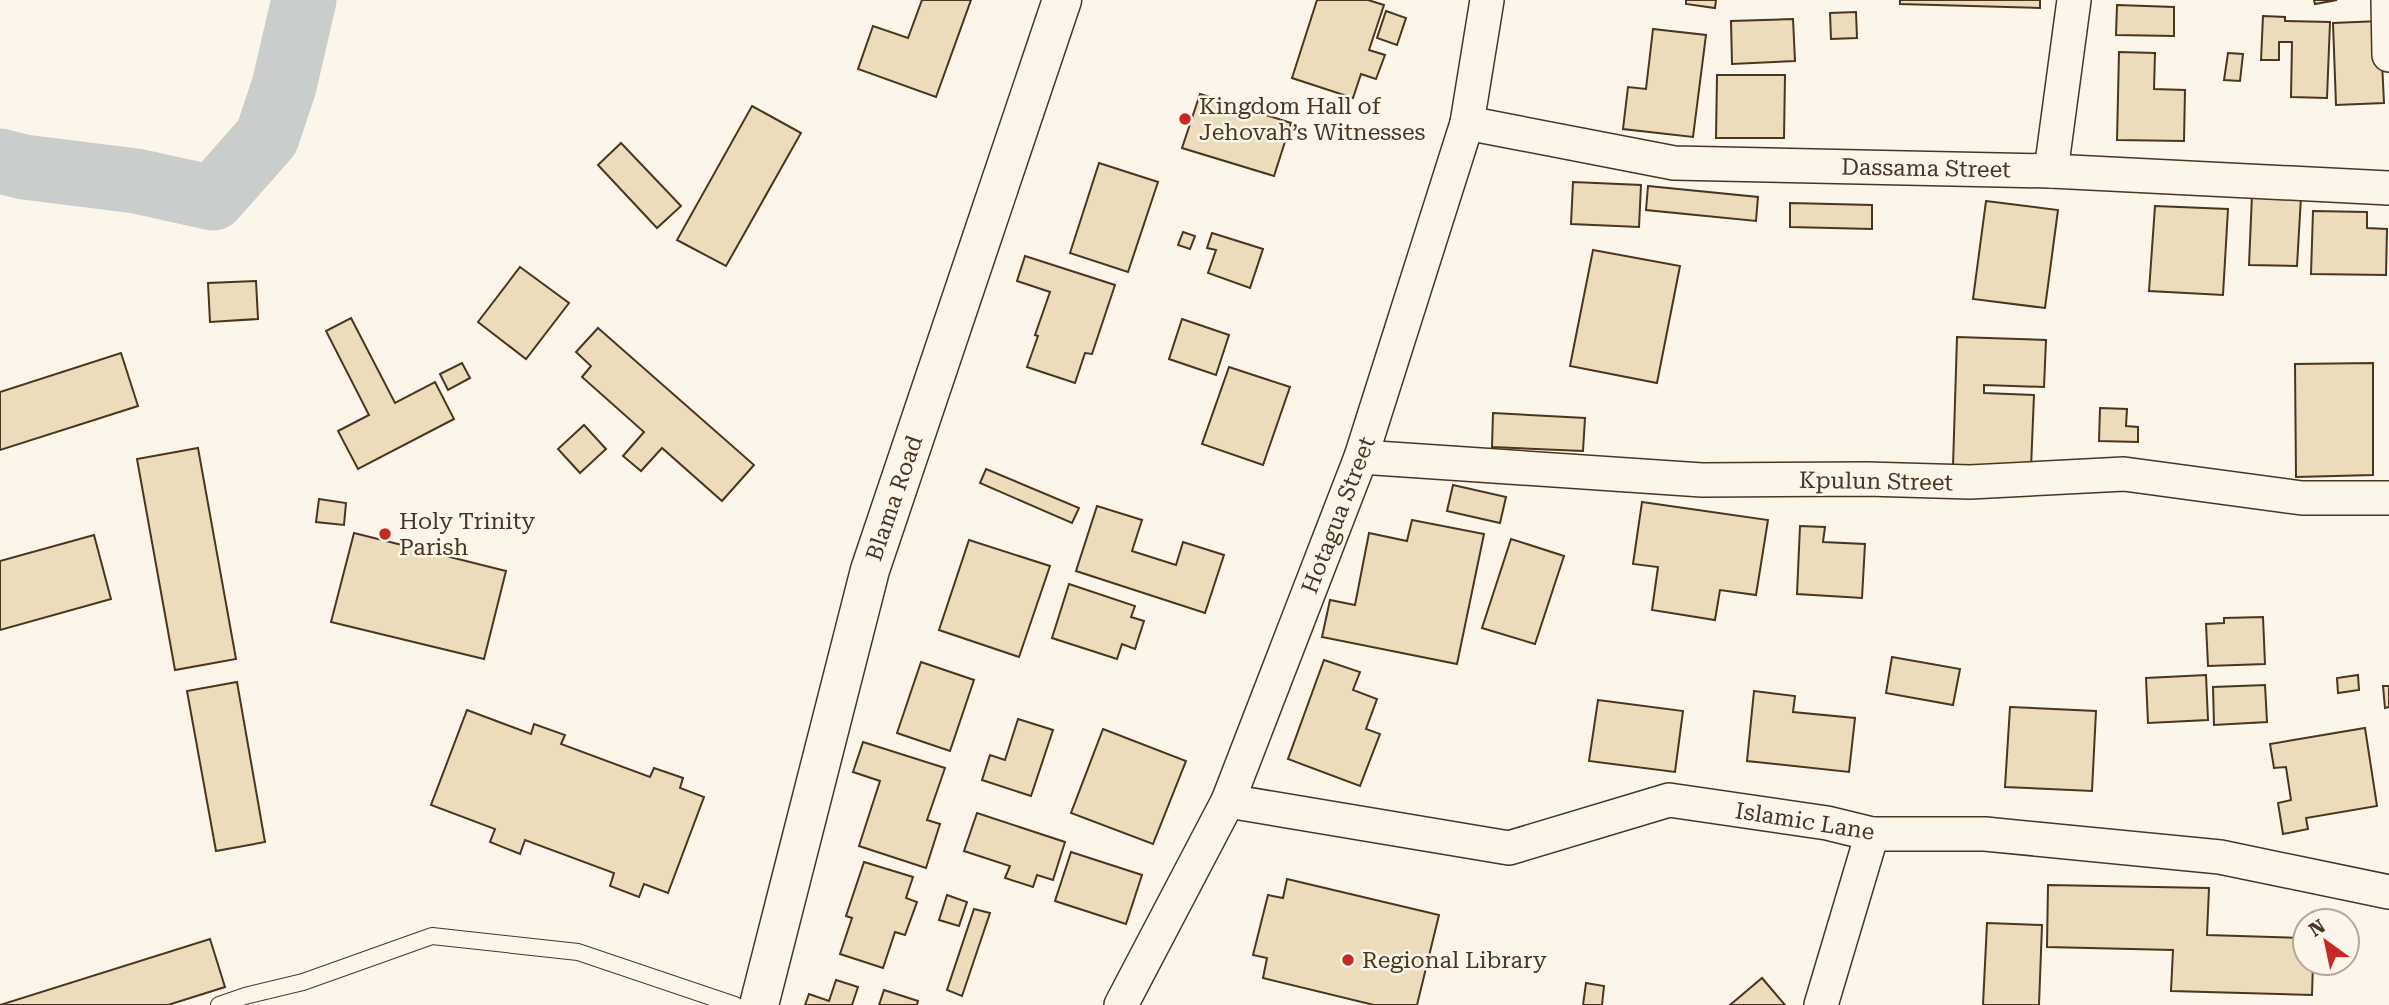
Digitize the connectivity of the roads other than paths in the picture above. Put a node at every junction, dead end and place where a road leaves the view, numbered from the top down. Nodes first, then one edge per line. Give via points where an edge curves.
1 (1062, 0) edge
2 (1487, 0) edge
3 (2074, 0) edge
4 (2388, 0) edge
5 (2389, 55) edge
6 (1467, 124) junction
7 (2051, 171) junction
8 (2389, 188) edge
9 (1361, 457) junction
10 (2389, 498) edge
11 (1227, 801) junction
12 (1872, 834) junction
13 (2389, 892) edge
14 (219, 1005) edge
15 (735, 1005) edge
16 (760, 1005) edge
17 (1121, 1005) edge
18 (1821, 1005) edge

1 - 16 street, Blama Road via 870,570
2 - 6 street, Hotagua Street
3 - 7 street
4 - 5 street
6 - 7 street, Dassama Street via 1674,163
6 - 9 street, Hotagua Street
7 - 8 street, Dassama Street
9 - 10 street, Kpulun Street via 1702,480 1970,482 2124,474 2302,498
9 - 11 street, Hotagua Street
11 - 12 street, Islamic Lane via 1509,848 1669,800
11 - 17 street, Hotagua Street
12 - 13 street, Islamic Lane via 1985,834 2220,857
12 - 18 street
14 - 15 lane via 303,982 432,936 578,952

